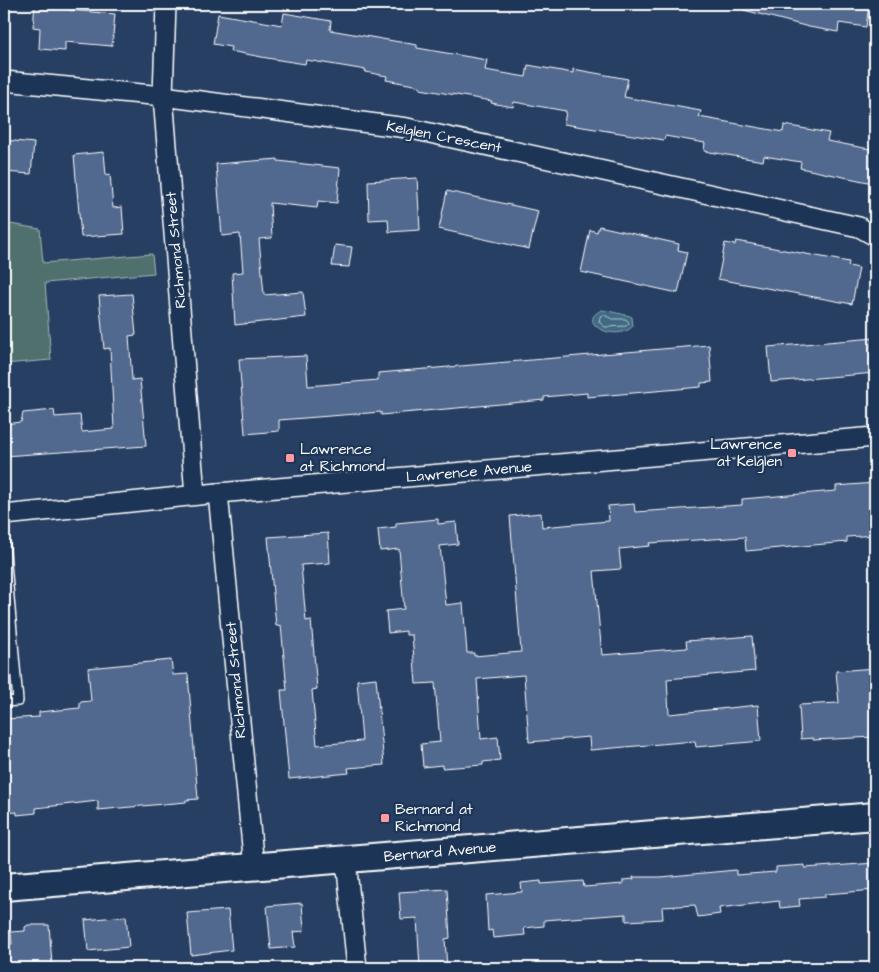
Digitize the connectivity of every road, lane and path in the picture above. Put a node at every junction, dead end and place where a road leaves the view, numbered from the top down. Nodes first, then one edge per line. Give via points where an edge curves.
1 (166, 4) edge
2 (4, 81) edge
3 (163, 96) junction
4 (875, 236) edge
5 (875, 437) edge
6 (218, 493) junction
7 (195, 496) junction
8 (4, 516) edge
9 (4, 540) edge
10 (4, 702) edge
11 (875, 816) edge
12 (346, 860) junction
13 (254, 867) junction
14 (4, 887) edge
15 (357, 968) edge

1 - 3 street, Richmond Street
2 - 3 street, Kelglen Crescent
3 - 4 street, Kelglen Crescent via 407,128 860,227
3 - 7 street, Richmond Street
5 - 6 street, Lawrence Avenue
6 - 7 street, Lawrence Avenue
6 - 13 street, Richmond Street
7 - 8 street, Lawrence Avenue
9 - 10 lane via 18,701
11 - 12 street, Bernard Avenue
12 - 13 street, Bernard Avenue
12 - 15 street
13 - 14 street, Bernard Avenue

